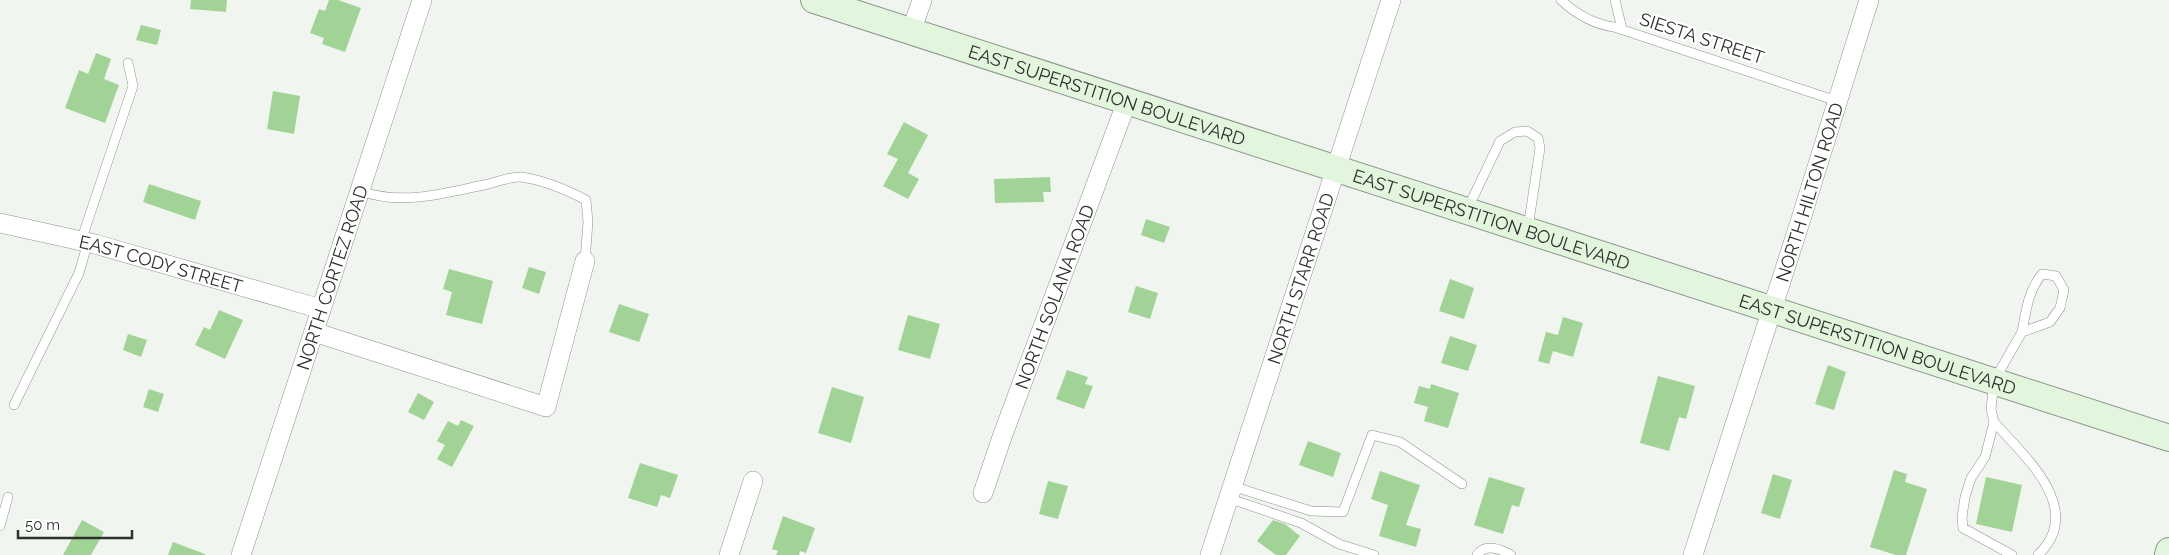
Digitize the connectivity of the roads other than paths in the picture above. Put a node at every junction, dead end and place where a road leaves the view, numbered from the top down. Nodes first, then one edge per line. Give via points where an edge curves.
1 (422, 0) edge
2 (814, 0) edge
3 (922, 0) edge
4 (1391, 0) edge
5 (1561, 0) edge
6 (1615, 0) edge
7 (1869, 0) edge
8 (1622, 29) junction
9 (911, 32) junction
10 (128, 63) dead end
11 (1127, 101) junction
12 (1837, 101) junction
13 (1336, 169) junction
14 (360, 191) junction
15 (1466, 211) junction
16 (0, 223) edge
17 (1527, 230) junction
18 (85, 242) junction
19 (585, 261) joint
20 (322, 309) junction
21 (1772, 309) junction
22 (314, 332) junction
23 (2022, 332) junction
24 (1994, 381) junction
25 (14, 405) dead end
26 (1994, 422) junction
27 (2169, 438) edge
28 (753, 481) dead end
29 (1462, 484) dead end
30 (1230, 492) junction
31 (983, 493) dead end
32 (8, 497) dead end
33 (0, 526) edge
34 (2169, 551) edge
35 (241, 555) edge
36 (728, 555) edge
37 (1210, 555) edge
38 (1374, 555) edge
39 (1477, 555) edge
40 (1511, 555) edge
41 (1693, 555) edge
42 (2012, 555) edge
43 (2038, 555) edge
44 (2168, 555) edge

1 - 14 street, NORTH CORTEZ ROAD
2 - 9 main road, EAST SUPERSTITION BOULEVARD
3 - 9 street
4 - 13 street, NORTH STARR ROAD
5 - 8 lane, SIESTA STREET via 1590,21
6 - 8 lane
7 - 12 street, NORTH HILTON ROAD
8 - 12 lane, SIESTA STREET
9 - 11 main road, EAST SUPERSTITION BOULEVARD
10 - 18 lane via 133,86
11 - 13 main road, EAST SUPERSTITION BOULEVARD
11 - 31 street, NORTH SOLANA ROAD
12 - 21 street, NORTH HILTON ROAD
13 - 15 main road, EAST SUPERSTITION BOULEVARD
13 - 30 street, NORTH STARR ROAD
14 - 19 lane via 380,198 431,196 520,177 568,190 586,200
14 - 20 street, NORTH CORTEZ ROAD
15 - 17 main road, EAST SUPERSTITION BOULEVARD
15 - 17 lane via 1500,141 1515,132 1528,131 1538,138 1540,148
16 - 18 street, EAST CODY STREET
17 - 21 main road, EAST SUPERSTITION BOULEVARD
18 - 20 street, EAST CODY STREET
18 - 25 lane via 79,273
19 - 22 street via 546,407
20 - 22 street, NORTH CORTEZ ROAD
21 - 24 main road, EAST SUPERSTITION BOULEVARD
21 - 41 street, NORTH HILTON ROAD
22 - 35 street, NORTH CORTEZ ROAD
23 - 23 lane via 2050,322 2060,308 2064,290 2056,276 2042,274 2034,284
23 - 24 lane
24 - 26 lane via 1991,409
24 - 27 main road, EAST SUPERSTITION BOULEVARD
26 - 42 lane via 1985,457 1971,478 1962,517 1963,528
26 - 43 lane via 2045,481 2056,503 2049,545
28 - 36 street
29 - 30 lane via 1400,442 1372,435 1343,512 1310,511
30 - 37 street, NORTH STARR ROAD
30 - 38 lane via 1340,544
32 - 33 lane
34 - 44 main road
39 - 40 lane via 1488,548

